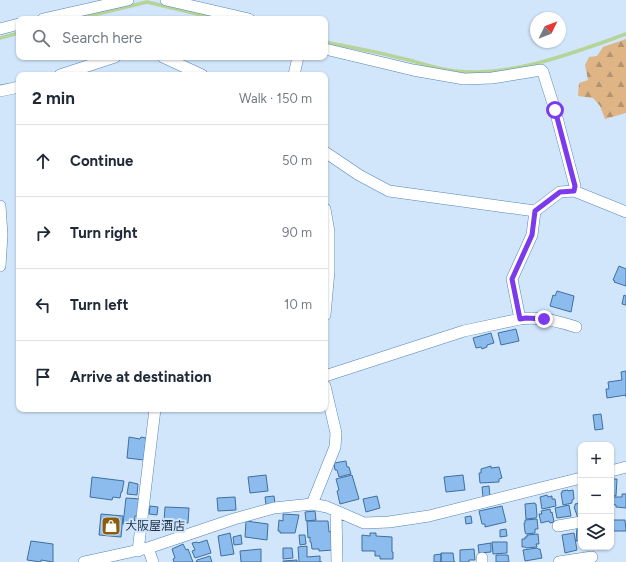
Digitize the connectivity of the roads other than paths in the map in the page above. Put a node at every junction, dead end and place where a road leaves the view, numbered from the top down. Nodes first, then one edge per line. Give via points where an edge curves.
1 (128, 0) edge
2 (166, 0) edge
3 (56, 16) edge
4 (236, 16) edge
5 (16, 25) edge
6 (0, 29) edge
7 (328, 50) edge
8 (106, 60) edge
9 (170, 60) edge
10 (297, 60) edge
11 (69, 72) edge
12 (196, 72) edge
13 (295, 72) edge
14 (16, 88) edge
15 (0, 92) edge
16 (328, 154) edge
17 (574, 191) junction
18 (0, 206) edge
19 (535, 211) junction
20 (626, 212) edge
21 (328, 226) edge
22 (0, 266) edge
23 (328, 282) edge
24 (520, 319) junction
25 (576, 327) dead end
26 (328, 375) edge
27 (328, 399) edge
28 (155, 412) edge
29 (626, 467) edge
30 (614, 470) edge
31 (578, 479) edge
32 (312, 504) junction
33 (336, 511) junction
34 (578, 523) edge
35 (558, 526) dead end
36 (143, 550) junction
37 (592, 555) edge
38 (84, 562) edge
39 (153, 562) edge
40 (337, 562) edge
41 (559, 562) edge

1 - 3 street
2 - 4 street
5 - 6 street
7 - 17 street via 464,79 492,78 541,70 555,110 575,186
8 - 11 street
9 - 12 street
10 - 13 street
14 - 15 street
16 - 19 street via 389,191
17 - 19 street via 560,192
17 - 20 street
18 - 22 street
19 - 24 street via 532,235 512,279
21 - 23 street
24 - 25 street via 544,319
24 - 26 street via 464,330
27 - 32 street via 336,433 335,447
28 - 36 street
29 - 30 street
31 - 33 street via 429,516 389,522 364,523
32 - 33 street
32 - 36 street via 257,512
33 - 40 street
34 - 35 street
36 - 38 street
36 - 39 street
37 - 41 street

